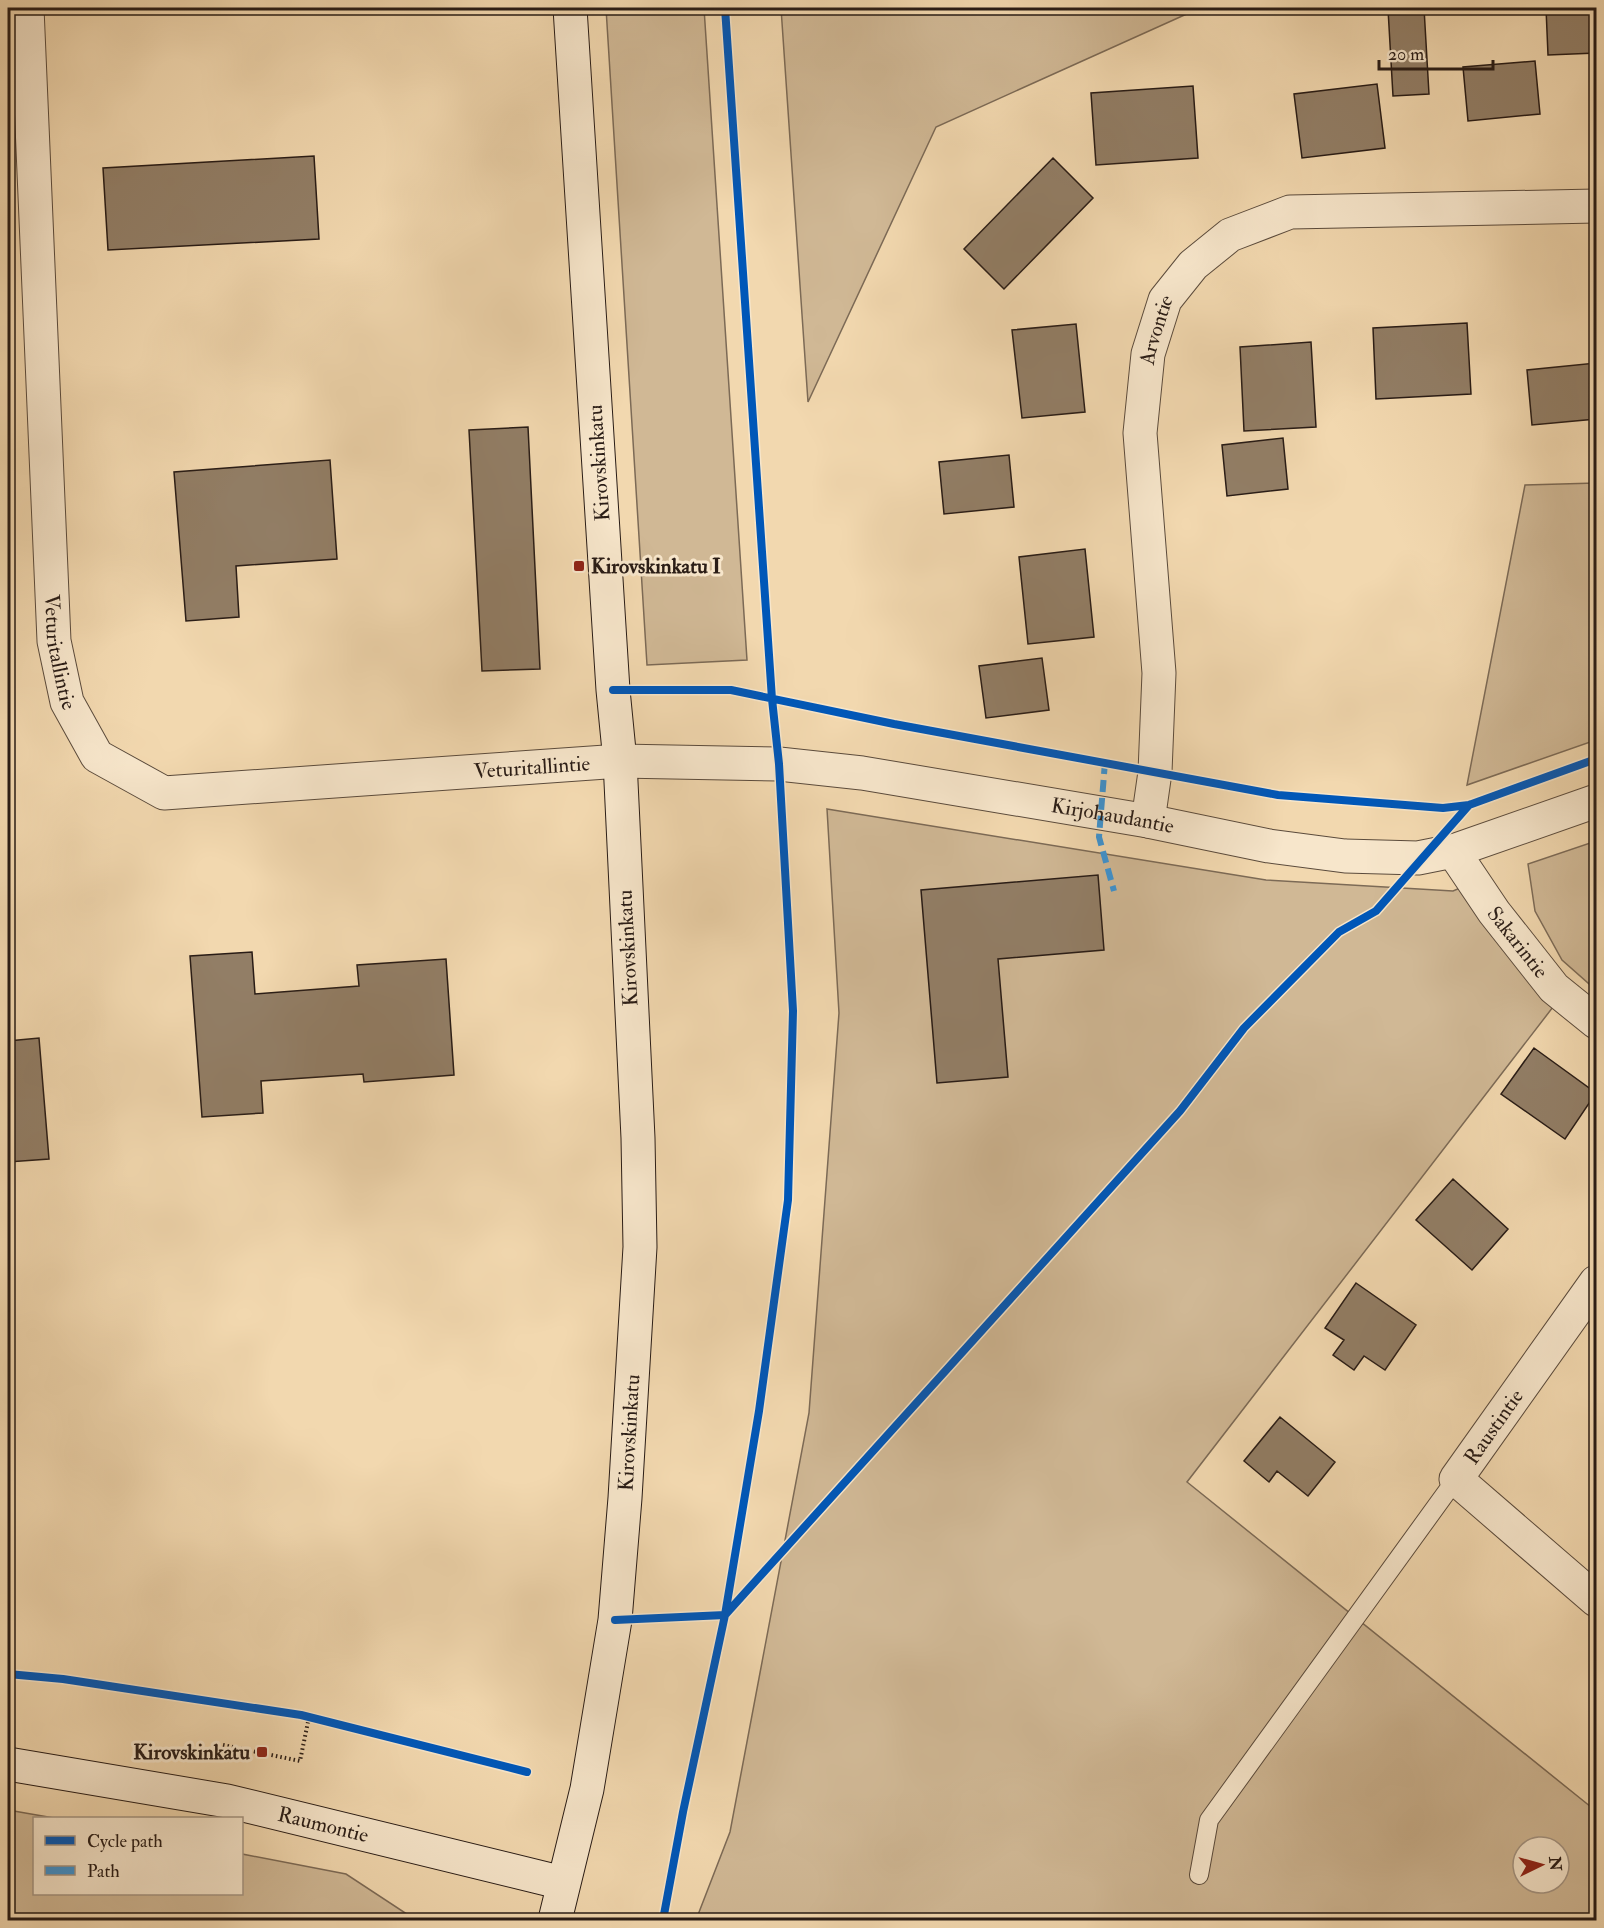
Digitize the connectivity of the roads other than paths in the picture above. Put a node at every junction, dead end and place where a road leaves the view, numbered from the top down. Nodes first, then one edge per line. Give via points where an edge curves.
1 (27, 8) edge
2 (570, 8) edge
3 (1596, 206) edge
4 (620, 761) junction
5 (1596, 801) edge
6 (1149, 821) junction
7 (1453, 851) junction
8 (1596, 1022) edge
9 (1596, 1282) edge
10 (1456, 1479) junction
11 (1596, 1600) edge
12 (8, 1764) edge
13 (1199, 1875) dead end
14 (563, 1883) junction
15 (555, 1920) edge

1 - 4 street, Veturitallintie via 54,641 67,702 97,756 164,793
2 - 4 street, Kirovskinkatu
3 - 6 street, Arvontie via 1290,212 1230,235 1193,265 1165,300 1148,354 1140,433 1158,674
4 - 6 street, Kirjohaudantie via 779,764 862,772
4 - 14 street, Kirovskinkatu via 640,1247 615,1620 587,1789
5 - 7 street, Kirjohaudantie
6 - 7 street, Kirjohaudantie via 1269,846 1346,856 1418,858
7 - 8 street, Sakarintie via 1494,912 1554,988
9 - 10 street, Raustintie
10 - 11 street, Raustintie
10 - 13 lane via 1209,1820
12 - 14 street, Raumontie via 227,1801
14 - 15 street

